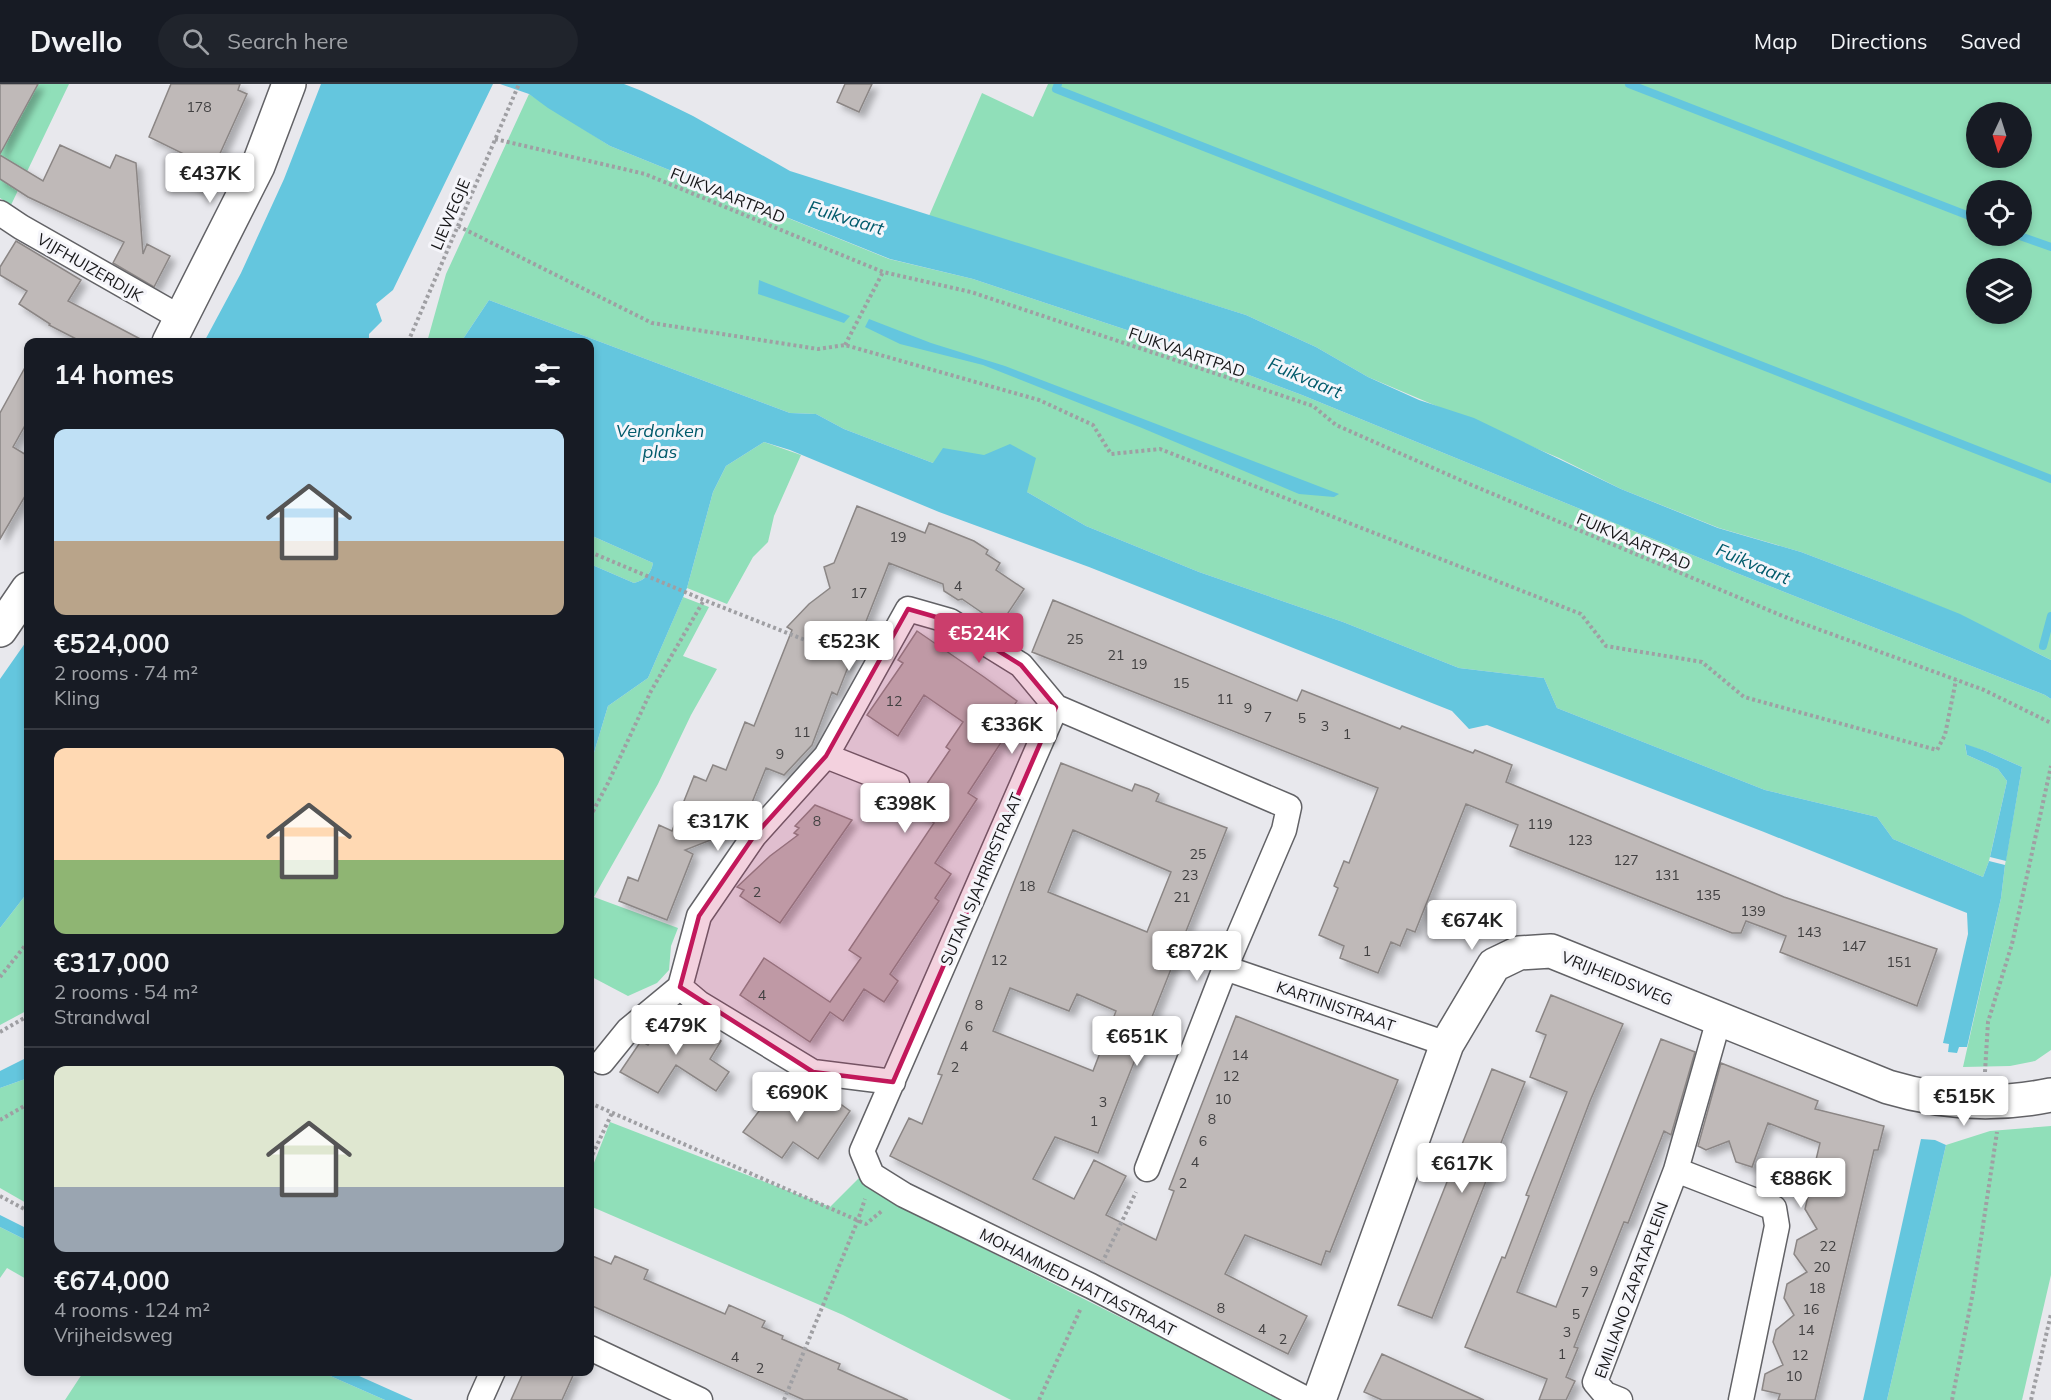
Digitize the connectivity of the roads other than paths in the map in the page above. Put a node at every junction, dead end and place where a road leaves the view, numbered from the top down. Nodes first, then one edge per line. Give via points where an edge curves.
1 (289, 84) edge
2 (0, 213) edge
3 (175, 330) edge
4 (24, 595) edge
5 (0, 630) edge
6 (1056, 707) junction
7 (825, 756) junction
8 (897, 784) dead end
9 (1226, 968) junction
10 (680, 987) junction
11 (1719, 1020) junction
12 (1447, 1044) junction
13 (602, 1062) dead end
14 (893, 1082) junction
15 (2051, 1095) edge
16 (1147, 1169) dead end
17 (1676, 1170) junction
18 (872, 1175) joint
19 (594, 1350) edge
20 (491, 1376) edge
21 (480, 1400) edge
22 (700, 1400) edge
23 (1308, 1400) edge
24 (1319, 1400) edge
25 (1620, 1400) edge
26 (1741, 1400) edge

1 - 3 street, VIJFHUIZERDIJK via 258,166
2 - 3 street, VIJFHUIZERDIJK
4 - 5 street
6 - 7 street via 1021,665 950,621 908,609
6 - 9 street via 1289,807 1284,830
6 - 14 street, SUTAN SJAHRIRSTRAAT
7 - 8 street
7 - 10 street via 754,836 699,916
9 - 12 street, KARTINISTRAAT
9 - 16 street
10 - 13 street via 628,1030
10 - 14 street via 699,1003 813,1072
11 - 12 street, VRIJHEIDSWEG via 1551,951 1519,952 1494,965
11 - 15 street, VRIJHEIDSWEG via 1906,1092 1966,1102
11 - 17 street, EMILIANO ZAPATAPLEIN
12 - 24 street, VRIJHEIDSWEG
14 - 18 street, SUTAN SJAHRIRSTRAAT via 862,1151
17 - 25 street, EMILIANO ZAPATAPLEIN via 1594,1382 1605,1394
17 - 26 street via 1774,1208 1777,1226
18 - 23 street, MOHAMMED HATTASTRAAT via 904,1195 1092,1286
19 - 22 street
20 - 21 street

